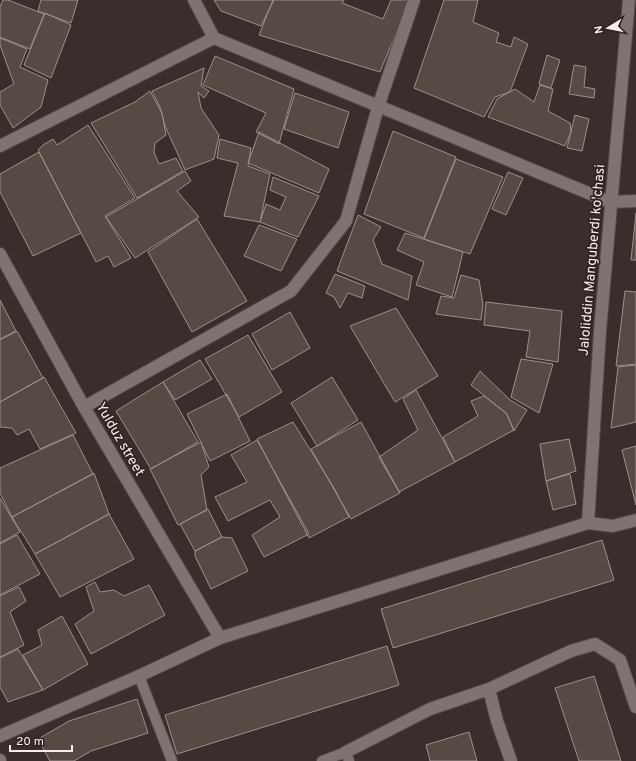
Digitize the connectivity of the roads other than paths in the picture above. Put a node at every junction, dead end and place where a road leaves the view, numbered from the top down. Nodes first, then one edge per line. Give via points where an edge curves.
1 (194, 0) edge
2 (414, 0) edge
3 (629, 0) edge
4 (214, 38) junction
5 (378, 107) junction
6 (0, 146) edge
7 (636, 201) edge
8 (610, 202) junction
9 (0, 254) edge
10 (84, 407) junction
11 (636, 520) edge
12 (588, 522) junction
13 (220, 638) junction
14 (139, 676) junction
15 (489, 688) junction
16 (636, 707) edge
17 (0, 736) edge
18 (347, 757) edge
19 (172, 761) edge
20 (322, 761) edge
21 (510, 761) edge

1 - 4 street
2 - 5 street
3 - 8 street, Jaloliddin Manguberdi ko'chasi
4 - 5 street
4 - 6 street
5 - 8 street
5 - 10 street via 346,221 292,291
7 - 8 street
8 - 12 street, Jaloliddin Manguberdi ko'chasi
9 - 10 street, Yulduz street
10 - 13 street, Yulduz street
11 - 12 street via 613,526
12 - 13 street
13 - 14 street
14 - 17 street
14 - 19 lane
15 - 16 street via 571,651 594,644 620,660
15 - 18 street via 430,709
15 - 21 street
18 - 20 lane

